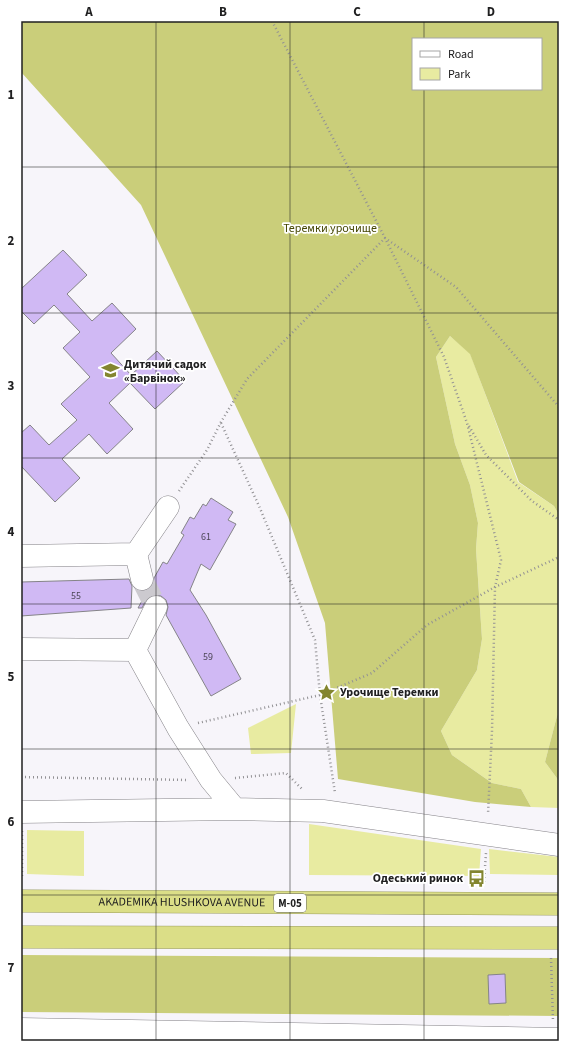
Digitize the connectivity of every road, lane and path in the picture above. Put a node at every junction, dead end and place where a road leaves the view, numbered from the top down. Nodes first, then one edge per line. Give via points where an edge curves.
1 (272, 21) edge
2 (277, 21) edge
3 (275, 27) junction
4 (385, 238) junction
5 (559, 407) edge
6 (221, 422) junction
7 (467, 423) junction
8 (168, 507) joint
9 (559, 520) edge
10 (136, 554) junction
11 (21, 556) edge
12 (559, 557) edge
13 (142, 580) tunnel mouth
14 (495, 587) junction
15 (156, 607) dead end
16 (21, 649) edge
17 (135, 650) junction
18 (320, 695) junction
19 (178, 728) junction
20 (21, 777) edge
21 (211, 780) junction
22 (235, 809) junction
23 (331, 812) junction
24 (488, 812) dead end
25 (22, 819) edge
26 (559, 845) edge
27 (22, 876) edge
28 (21, 901) edge
29 (559, 904) edge
30 (21, 937) edge
31 (555, 947) edge
32 (21, 1030) edge
33 (51, 1036) edge
34 (556, 1039) edge
35 (524, 1040) edge

1 - 3 path
2 - 3 path
3 - 4 path
4 - 5 path via 456,287
4 - 6 path via 247,379
4 - 7 path via 444,357
6 - 8 path via 207,450
6 - 18 path via 315,640
7 - 9 path via 486,455 532,501
7 - 14 path via 501,560
8 - 10 street
10 - 11 street
10 - 13 street
12 - 14 path
14 - 18 path via 427,625 372,673
14 - 24 path
15 - 17 street
16 - 17 street
17 - 19 street
18 - 19 path
18 - 23 path
19 - 21 street
20 - 21 path
21 - 22 street
21 - 23 path via 286,773
22 - 23 street
22 - 25 street
23 - 26 street
25 - 27 path
28 - 29 highway, AKADEMIKA HLUSHKOVA AVENUE / М-05
30 - 31 highway
31 - 34 path
32 - 33 street
33 - 35 street
34 - 35 street

